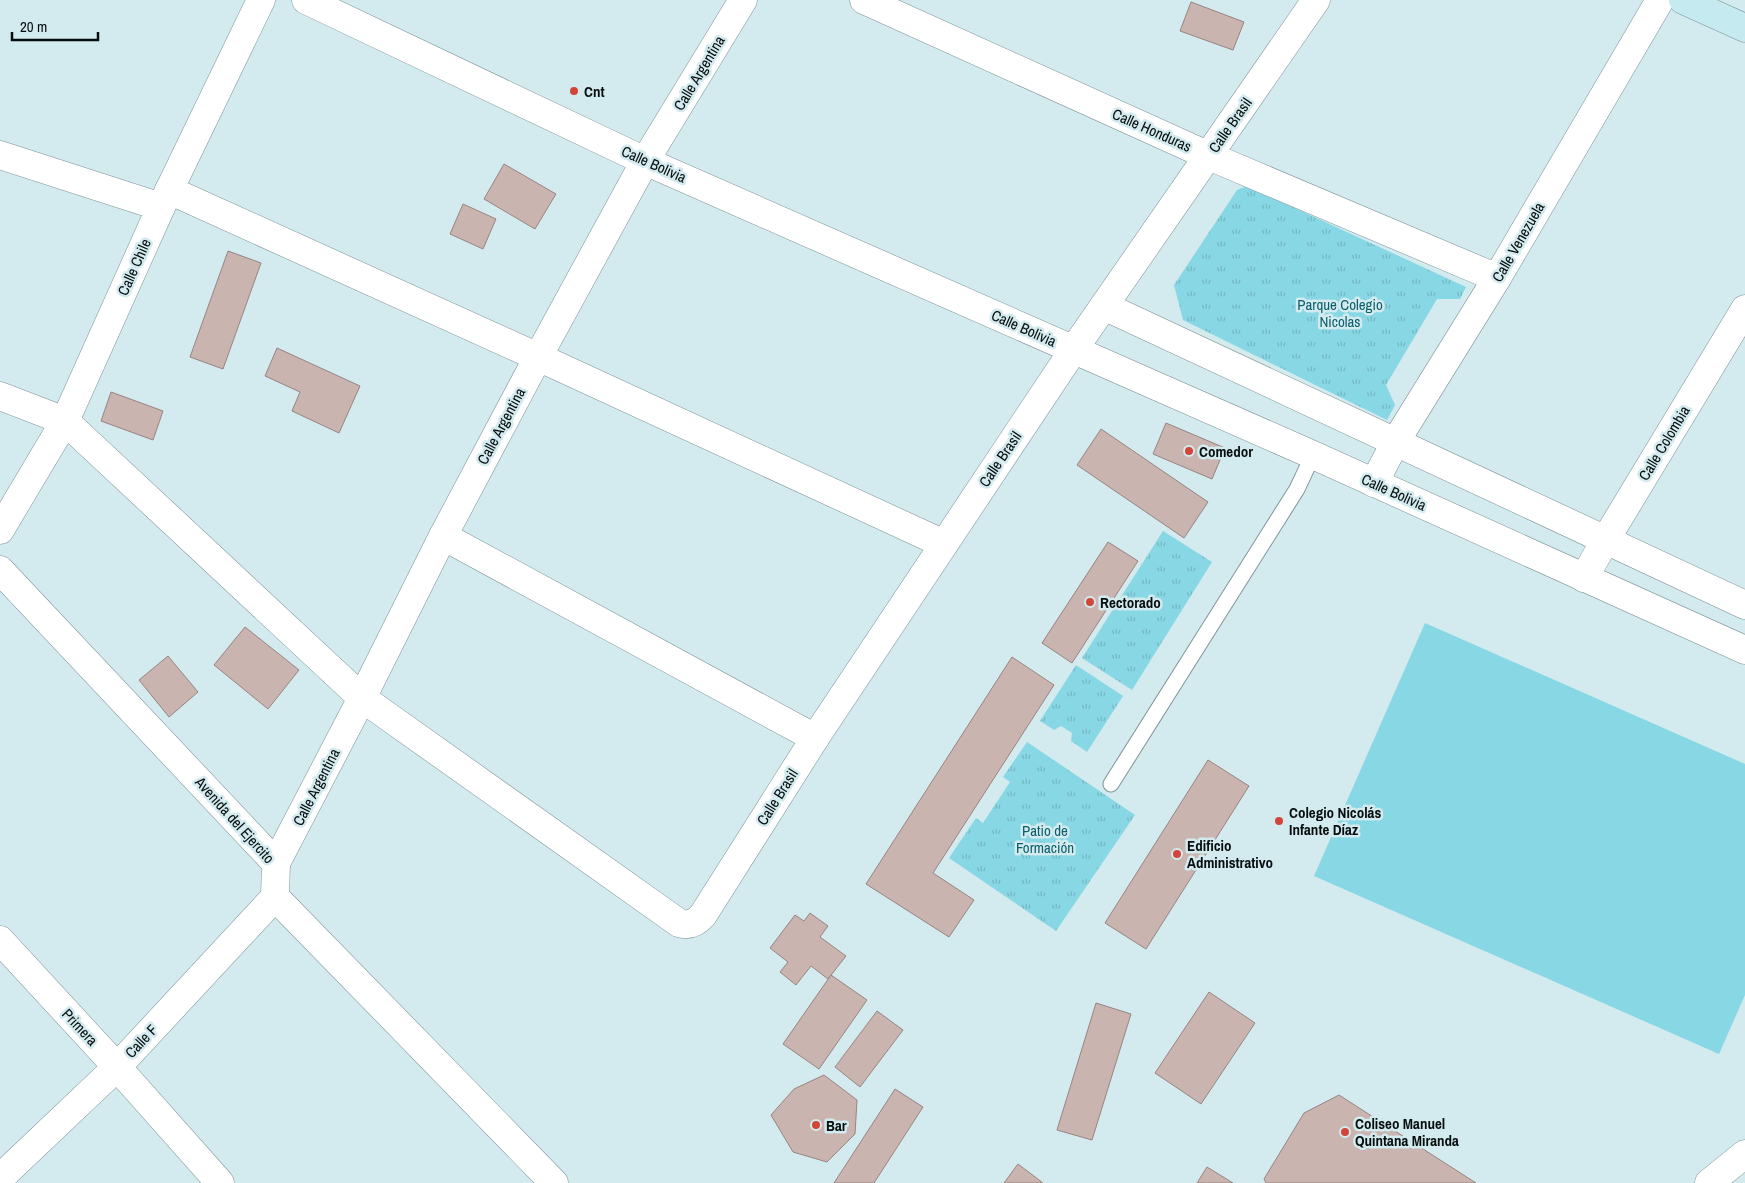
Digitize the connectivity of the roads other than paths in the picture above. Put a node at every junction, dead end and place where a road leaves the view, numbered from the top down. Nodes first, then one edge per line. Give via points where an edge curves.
1 (261, 0) edge
2 (306, 0) edge
3 (743, 0) edge
4 (864, 0) edge
5 (1316, 0) edge
6 (1660, 0) edge
7 (1682, 0) edge
8 (1745, 28) edge
9 (0, 155) edge
10 (1209, 156) junction
11 (645, 161) junction
12 (165, 198) junction
13 (1497, 278) junction
14 (1104, 306) junction
15 (1745, 309) edge
16 (1738, 336) edge
17 (1074, 349) junction
18 (538, 357) junction
19 (0, 396) edge
20 (65, 421) junction
21 (1396, 441) junction
22 (1313, 456) junction
23 (1374, 483) junction
24 (0, 530) edge
25 (443, 536) junction
26 (1606, 539) junction
27 (944, 544) junction
28 (0, 570) edge
29 (1584, 578) junction
30 (1745, 605) edge
31 (1745, 650) edge
32 (362, 698) junction
33 (815, 738) junction
34 (1111, 784) dead end
35 (276, 863) junction
36 (274, 896) junction
37 (0, 940) edge
38 (117, 1067) junction
39 (1745, 1154) edge
40 (0, 1178) edge
41 (220, 1183) edge
42 (554, 1183) edge
43 (1709, 1183) edge

1 - 12 street, Calle Chile
2 - 11 street, Calle Bolivia
3 - 11 street, Calle Argentina
4 - 10 street, Calle Honduras
5 - 10 street, Calle Brasil
6 - 13 street, Calle Venezuela
7 - 8 main road
9 - 12 street
10 - 13 street, Calle Honduras
10 - 14 street, Calle Brasil
11 - 17 street, Calle Bolivia
11 - 18 street, Calle Argentina
12 - 18 street
12 - 20 street, Calle Chile
13 - 21 street, Calle Venezuela
14 - 17 street, Calle Brasil
14 - 21 street
15 - 16 street, Calle Colombia
16 - 26 street, Calle Colombia
17 - 22 street, Calle Bolivia
17 - 27 street, Calle Brasil
18 - 25 street, Calle Argentina
18 - 27 street
19 - 20 street
20 - 24 street, Calle Chile
20 - 32 street
21 - 23 street, Calle Venezuela
21 - 26 street
22 - 23 street, Calle Bolivia
22 - 34 lane via 1297,489
23 - 29 street, Calle Bolivia
25 - 32 street, Calle Argentina
25 - 33 street
26 - 29 street, Calle Colombia
26 - 30 street
27 - 33 street, Calle Brasil
28 - 35 street, Avenida del Ejercito
29 - 31 street, Calle Bolivia
32 - 33 street, Calle Brasil via 679,924 685,925 703,915
32 - 35 street, Calle Argentina
35 - 36 street, Avenida del Ejercito
36 - 38 street, Calle F
36 - 42 street
37 - 38 street, Primera
38 - 40 street, Calle F
38 - 41 street, Primera
39 - 43 street

